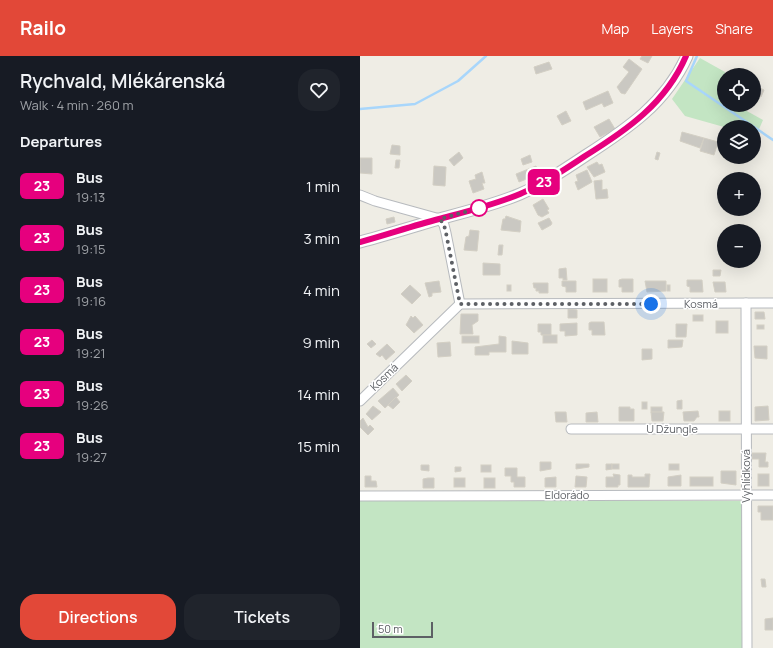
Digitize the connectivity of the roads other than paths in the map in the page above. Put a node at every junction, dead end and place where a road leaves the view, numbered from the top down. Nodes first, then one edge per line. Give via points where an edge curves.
1 (686, 56) edge
2 (360, 195) edge
3 (440, 219) junction
4 (360, 242) edge
5 (773, 303) edge
6 (460, 304) junction
7 (746, 304) junction
8 (360, 401) edge
9 (571, 428) dead end
10 (746, 429) junction
11 (773, 429) edge
12 (746, 495) junction
13 (773, 495) edge
14 (360, 496) edge
15 (747, 648) edge

1 - 3 street via 680,71 656,104 623,132 546,181 519,194
2 - 3 street
3 - 4 street
3 - 6 street via 445,229
5 - 7 street, Kosmá
6 - 7 street, Kosmá
6 - 8 street, Kosmá
7 - 10 street, Vyhlídková
9 - 10 street, U Džungle
10 - 11 street, U Džungle
10 - 12 street, Vyhlídková
12 - 13 street, Eldorádo
12 - 14 street, Eldorádo
12 - 15 street, Vyhlídková

